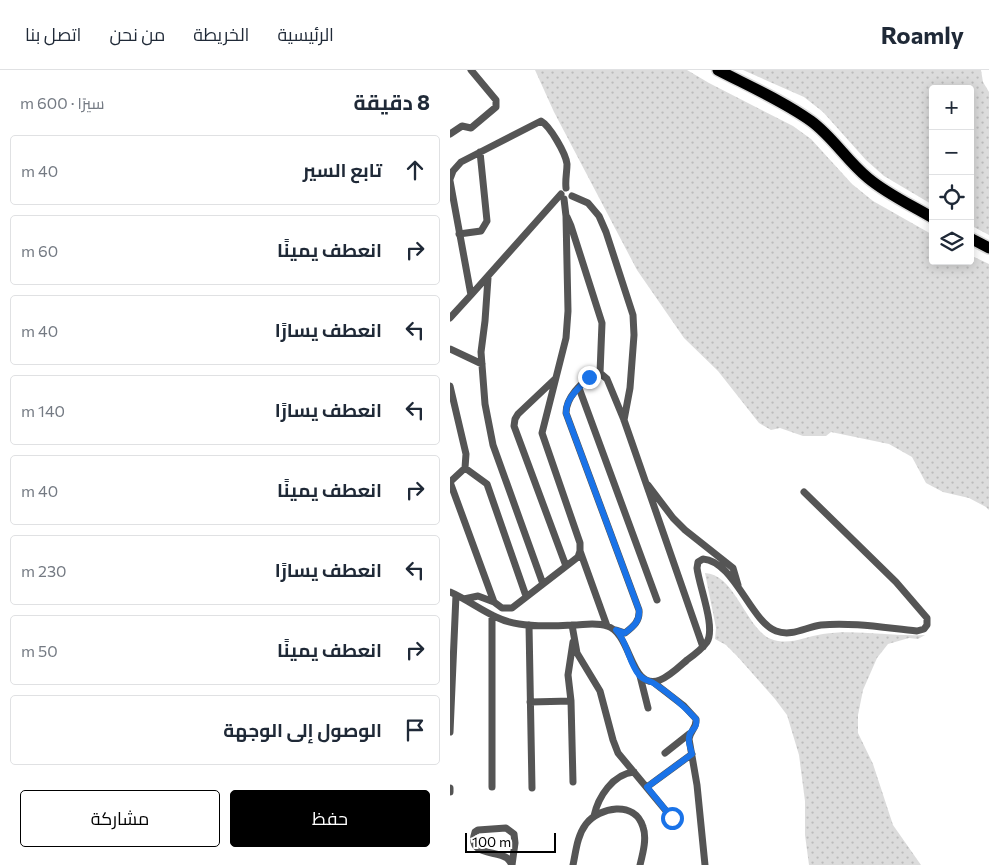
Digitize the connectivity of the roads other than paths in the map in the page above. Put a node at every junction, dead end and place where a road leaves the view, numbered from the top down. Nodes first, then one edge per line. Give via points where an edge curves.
1 (471, 70) edge
2 (718, 70) edge
3 (450, 134) edge
4 (480, 152) junction
5 (450, 180) edge
6 (564, 194) junction
7 (566, 216) junction
8 (929, 216) edge
9 (459, 234) junction
10 (974, 240) edge
11 (989, 248) edge
12 (488, 278) junction
13 (471, 295) junction
14 (450, 318) edge
15 (450, 349) edge
16 (482, 364) junction
17 (600, 373) junction
18 (556, 379) junction
19 (450, 386) edge
20 (579, 388) junction
21 (624, 420) junction
22 (464, 468) junction
23 (450, 482) edge
24 (645, 482) junction
25 (804, 492) dead end
26 (580, 551) junction
27 (566, 566) junction
28 (543, 584) junction
29 (739, 587) junction
30 (453, 594) edge
31 (526, 596) junction
32 (464, 599) junction
33 (657, 600) dead end
34 (494, 602) junction
35 (492, 615) junction
36 (529, 625) junction
37 (572, 625) junction
38 (607, 626) junction
39 (616, 630) junction
40 (574, 639) junction
41 (703, 646) junction
42 (640, 676) junction
43 (653, 682) junction
44 (571, 701) junction
45 (530, 702) junction
46 (648, 708) dead end
47 (450, 732) edge
48 (690, 734) junction
49 (665, 754) dead end
50 (692, 754) junction
51 (634, 772) junction
52 (573, 782) dead end
53 (492, 787) dead end
54 (647, 787) junction
55 (450, 788) edge
56 (532, 788) dead end
57 (450, 792) edge
58 (594, 816) junction
59 (672, 818) dead end
60 (512, 865) edge
61 (573, 865) edge
62 (640, 865) edge
63 (705, 865) edge

1 - 3 street via 497,104 471,128 462,126
2 - 8 main road via 811,121 867,178
4 - 5 street via 461,162 453,170
4 - 6 street via 541,121 565,156
4 - 9 street via 487,221 481,230
5 - 9 street
6 - 7 street
6 - 12 street
6 - 21 street via 567,200 572,196 588,203 599,216 632,310 634,335
7 - 17 street via 602,323
7 - 18 street via 568,311 566,338
9 - 13 street
10 - 11 main road
12 - 13 street
12 - 16 street
13 - 14 street
15 - 16 street
16 - 28 street via 493,445
17 - 20 street via 593,374
17 - 21 street via 607,379
18 - 26 street via 542,433
18 - 27 street via 518,414 514,426
19 - 22 street via 466,454
20 - 33 street
20 - 39 street via 569,398 566,413 639,610 638,620 632,628 625,633
21 - 24 street
22 - 23 street
22 - 31 street via 487,484
23 - 34 street
24 - 29 street via 685,530 732,568
24 - 41 street
25 - 29 street via 896,582 926,618 926,627 917,631 820,625 802,631 779,632 765,623
26 - 27 street via 578,557
26 - 38 street
27 - 28 street
28 - 31 street
29 - 41 street via 711,561 698,562 697,573 710,630 708,641
30 - 32 street
30 - 47 street
31 - 34 street via 512,608 502,608
32 - 34 street via 478,596
32 - 35 street
35 - 36 street
35 - 53 street
36 - 37 street
36 - 45 street
37 - 38 street
37 - 40 street
38 - 39 street
39 - 42 street
40 - 44 street via 568,675
40 - 51 street via 578,653 600,691 618,754
41 - 43 street via 666,677
42 - 43 street
42 - 46 street
43 - 48 street via 696,719 696,728
44 - 45 street
44 - 52 street
45 - 56 street
48 - 49 street
48 - 50 street
50 - 54 street
50 - 63 street
51 - 54 street
51 - 58 street via 623,774 602,794
54 - 59 street
55 - 57 street
58 - 61 street via 578,839
58 - 62 street via 603,810 616,808 629,811 640,819 644,828
60 - 60 street via 516,842 514,834 506,828 475,832 475,845 481,851 508,859

